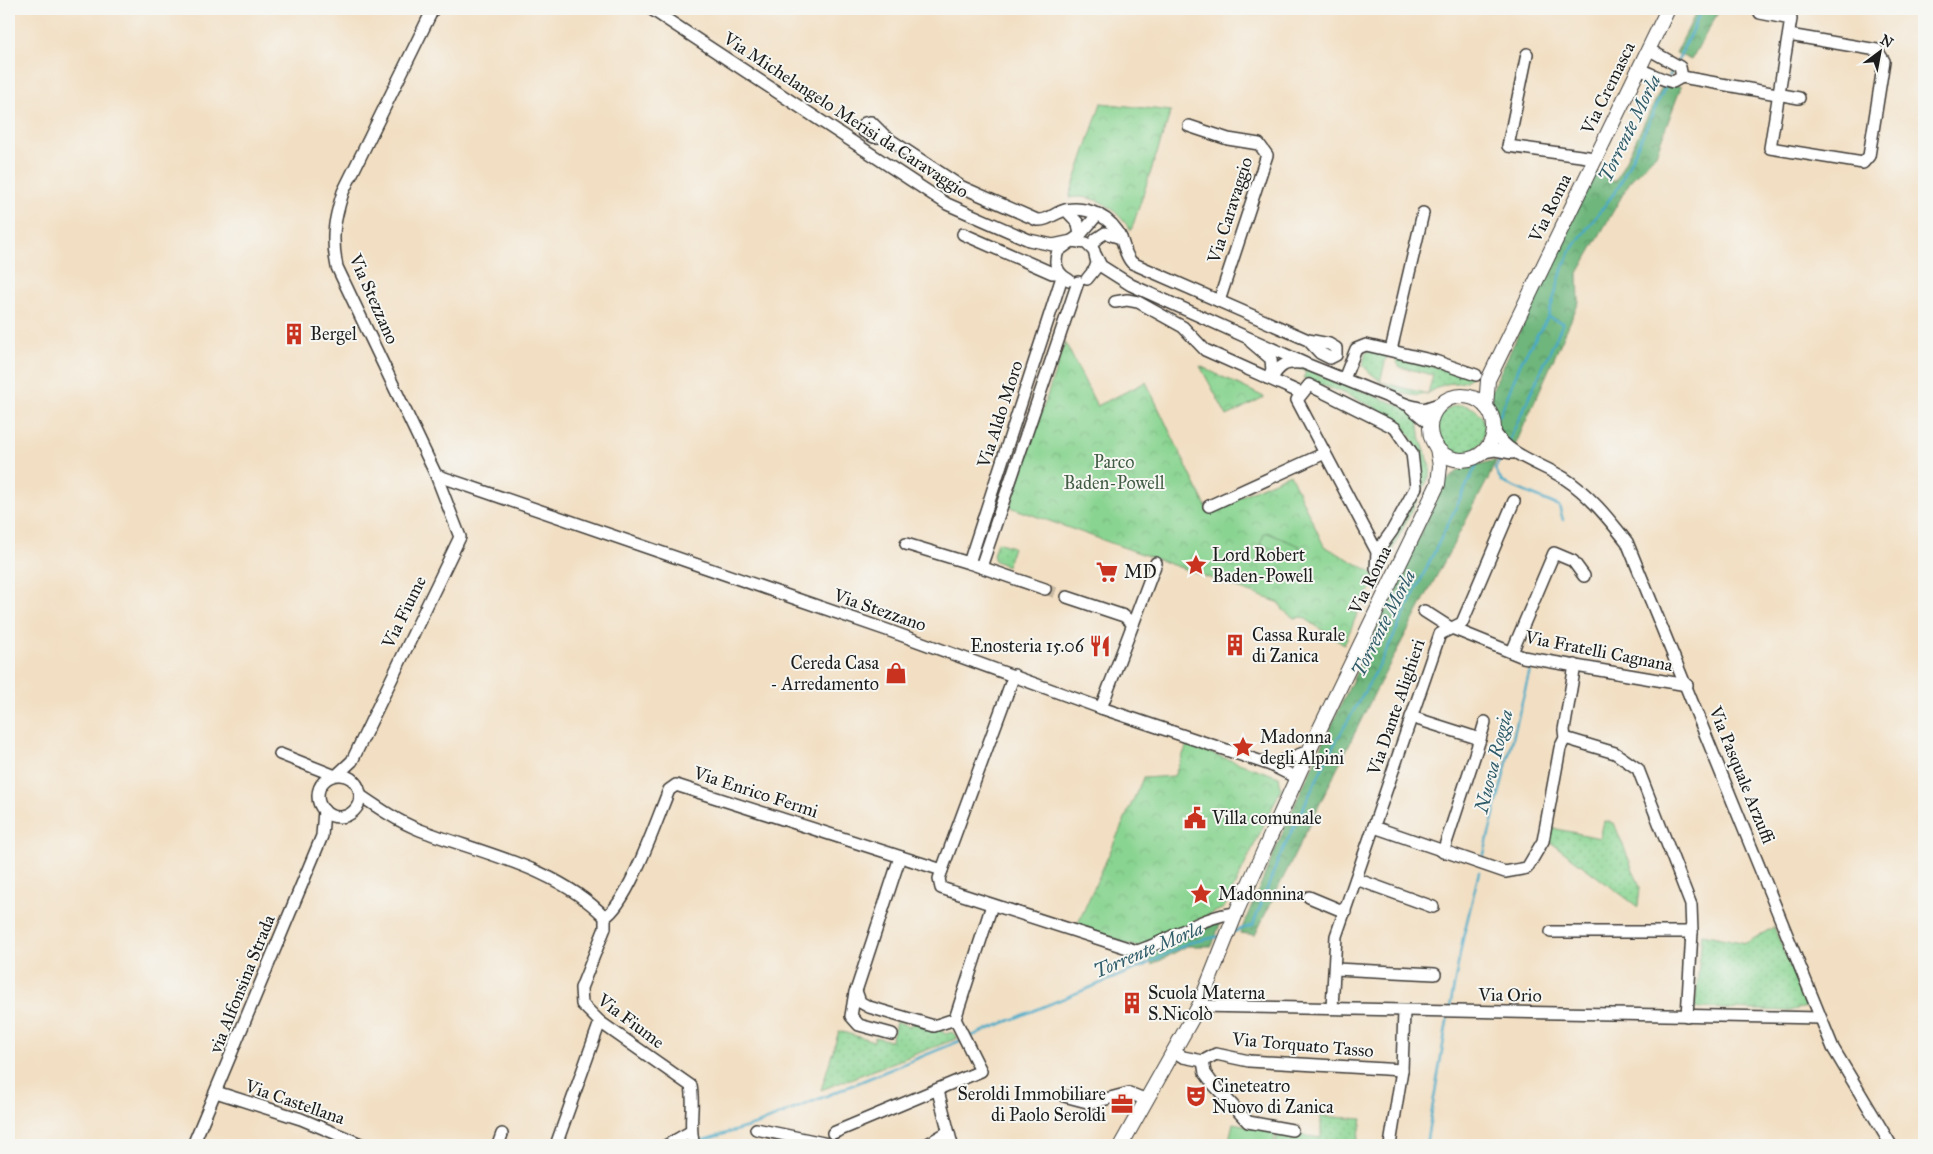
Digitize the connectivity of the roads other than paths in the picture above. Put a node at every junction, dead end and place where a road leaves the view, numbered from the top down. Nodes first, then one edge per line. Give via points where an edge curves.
1 (434, 9) edge
2 (650, 9) edge
3 (1668, 9) edge
4 (1760, 13) dead end
5 (1789, 35) junction
6 (1648, 49) junction
7 (1527, 54) dead end
8 (1638, 69) junction
9 (1674, 74) junction
10 (1779, 94) junction
11 (1799, 98) dead end
12 (1189, 126) dead end
13 (886, 138) dead end
14 (1594, 159) junction
15 (1066, 210) junction
16 (1423, 213) dead end
17 (1098, 214) junction
18 (963, 234) dead end
19 (1080, 235) junction
20 (1121, 238) junction
21 (1029, 240) junction
22 (1066, 243) junction
23 (1094, 249) junction
24 (1059, 271) junction
25 (1082, 281) junction
26 (1131, 285) junction
27 (1219, 301) junction
28 (1115, 302) dead end
29 (1245, 335) junction
30 (1308, 340) dead end
31 (1391, 350) junction
32 (1306, 364) junction
33 (1482, 377) junction
34 (1269, 379) junction
35 (1344, 379) junction
36 (1301, 393) junction
37 (1465, 396) junction
38 (1442, 403) junction
39 (1408, 405) junction
40 (1486, 407) junction
41 (1430, 424) junction
42 (1494, 430) junction
43 (1437, 448) junction
44 (1483, 452) junction
45 (1324, 453) junction
46 (1518, 454) junction
47 (1458, 460) junction
48 (436, 475) junction
49 (1438, 484) junction
50 (1514, 501) dead end
51 (1209, 506) dead end
52 (906, 544) dead end
53 (1376, 552) junction
54 (969, 563) junction
55 (1156, 563) dead end
56 (981, 567) junction
57 (1376, 569) dead end
58 (1584, 576) dead end
59 (1044, 589) tunnel mouth
60 (1067, 597) tunnel mouth
61 (1424, 611) dead end
62 (1133, 624) junction
63 (1450, 627) junction
64 (1512, 652) junction
65 (1575, 665) junction
66 (1014, 675) junction
67 (1687, 685) junction
68 (1101, 708) junction
69 (1411, 717) junction
70 (1486, 722) dead end
71 (1565, 738) junction
72 (1480, 739) junction
73 (1309, 751) junction
74 (280, 754) dead end
75 (352, 761) junction
76 (1271, 765) junction
77 (312, 769) junction
78 (336, 775) junction
79 (1298, 778) junction
80 (354, 780) junction
81 (322, 784) junction
82 (361, 796) junction
83 (324, 810) junction
84 (384, 812) junction
85 (346, 815) junction
86 (1374, 827) junction
87 (322, 836) junction
88 (1443, 852) junction
89 (900, 857) junction
90 (942, 870) junction
91 (1356, 879) junction
92 (1309, 897) dead end
93 (992, 906) junction
94 (1433, 908) dead end
95 (1344, 912) junction
96 (604, 917) junction
97 (1235, 918) junction
98 (1551, 932) dead end
99 (1692, 932) junction
100 (1334, 969) junction
101 (1435, 974) dead end
102 (856, 991) junction
103 (1199, 1006) junction
104 (1332, 1008) junction
105 (1404, 1011) junction
106 (1686, 1016) junction
107 (955, 1018) junction
108 (1820, 1018) junction
109 (600, 1022) junction
110 (892, 1034) dead end
111 (1175, 1052) junction
112 (1203, 1061) junction
113 (1402, 1070) junction
114 (938, 1090) junction
115 (216, 1092) junction
116 (1064, 1096) dead end
117 (1147, 1100) junction
118 (756, 1129) dead end
119 (1292, 1130) dead end
120 (948, 1132) junction
121 (833, 1133) dead end
122 (502, 1134) dead end
123 (692, 1138) edge
124 (193, 1145) edge
125 (363, 1145) edge
126 (498, 1145) edge
127 (556, 1145) edge
128 (668, 1145) edge
129 (833, 1145) edge
130 (926, 1145) edge
131 (952, 1145) edge
132 (1121, 1145) edge
133 (1390, 1145) edge
134 (1891, 1145) edge

1 - 48 street, Via Stezzano via 343,192 332,242 337,267
2 - 21 street, Via Michelangelo Merisi da Caravaggio via 947,204
3 - 6 main road, Via Cremasca
4 - 5 street via 1791,19
5 - 10 street
5 - 10 street via 1877,50 1884,62 1869,156 1863,163 1770,148
6 - 8 main road, Via Cremasca
6 - 9 street
7 - 14 street, Via Cremasca via 1508,146
8 - 9 street via 1655,74
8 - 14 main road, Via Cremasca
9 - 10 street
10 - 11 street
12 - 27 street, Via Caravaggio via 1228,139 1259,144 1267,155
13 - 15 street via 962,187 1037,220 1049,219
14 - 33 main road, Via Roma
15 - 17 street
15 - 19 street via 1078,223
16 - 31 street
17 - 19 street
17 - 20 street via 1115,227
17 - 23 street
18 - 24 street, Via Michelangelo Merisi da Caravaggio via 1052,272
19 - 22 street
20 - 23 street via 1105,233 1098,236
20 - 27 street via 1126,256 1132,263
21 - 22 street, Via Michelangelo Merisi da Caravaggio via 1053,245
21 - 24 street, Via Michelangelo Merisi da Caravaggio
22 - 23 street, Via Michelangelo Merisi da Caravaggio via 1079,241
22 - 24 street via 1058,252
23 - 25 street via 1096,269
23 - 26 street, Via Michelangelo Merisi da Caravaggio via 1101,266
24 - 25 street, Via Michelangelo Merisi da Caravaggio
24 - 54 street, Via Aldo Moro
25 - 26 street, Via Michelangelo Merisi da Caravaggio via 1100,277
25 - 56 street, Via Aldo Moro
26 - 29 street, Via Michelangelo Merisi da Caravaggio
27 - 30 street
28 - 34 street via 1138,302 1183,327 1205,350
29 - 32 street, Via Michelangelo Merisi da Caravaggio
29 - 34 street via 1271,358
31 - 33 street
31 - 35 street via 1366,345 1356,349
32 - 34 street via 1290,362 1279,366
32 - 35 street, Via Michelangelo Merisi da Caravaggio
33 - 37 main road, Via Roma via 1481,388
33 - 40 main road, Via Roma
34 - 36 street
35 - 39 street, Via Michelangelo Merisi da Caravaggio
36 - 45 street via 1297,400
36 - 53 street via 1309,385 1396,428 1412,453 1416,487 1392,531
37 - 38 main road, Via Roma
37 - 40 main road
38 - 39 street, Via Michelangelo Merisi da Caravaggio via 1424,408
38 - 41 main road
39 - 41 street, Via Michelangelo Merisi da Caravaggio
40 - 42 main road, Via Roma
41 - 43 main road, Via Roma via 1430,433
42 - 44 main road
42 - 46 street, Via Pasquale Arzuffi via 1502,443
43 - 47 main road
43 - 49 main road, Via Roma
44 - 46 street, Via Pasquale Arzuffi via 1500,450
44 - 47 main road via 1467,460
45 - 51 street
45 - 53 street
46 - 67 street, Via Pasquale Arzuffi via 1564,478 1595,502 1626,542
47 - 49 main road, Via Roma
48 - 66 street, Via Stezzano
48 - 75 street, Via Fiume via 460,537
49 - 73 main road, Via Roma
50 - 63 street, Via Dante Alighieri via 1462,623
52 - 54 street
53 - 57 street
54 - 56 street
55 - 62 street
56 - 59 street
58 - 64 street via 1572,561 1554,553
60 - 62 street via 1124,616
61 - 63 street, Via Fratelli Cagnana
62 - 68 street
63 - 64 street, Via Fratelli Cagnana
63 - 69 street, Via Dante Alighieri via 1440,634
64 - 65 street, Via Fratelli Cagnana via 1523,657
65 - 67 street, Via Fratelli Cagnana
65 - 71 street
66 - 68 street, Via Stezzano
66 - 90 street
67 - 108 street, Via Pasquale Arzuffi
68 - 76 street, Via Stezzano
69 - 72 street
69 - 86 street, Via Dante Alighieri
70 - 72 street
71 - 88 street via 1560,748 1543,841 1527,868 1505,872
71 - 99 street via 1615,753 1638,769 1691,905
72 - 88 street
73 - 76 street
73 - 79 main road, Via Roma
74 - 77 street
75 - 78 street, Via Fiume
75 - 80 street
76 - 79 street, Via Stezzano
77 - 78 street
77 - 81 street
78 - 80 street
78 - 81 street
79 - 97 main road, Via Roma
80 - 82 street
81 - 83 street via 318,798
82 - 84 street
82 - 85 street via 358,806
83 - 85 street via 332,815
83 - 87 street
84 - 85 street via 368,809
84 - 96 street via 419,830 531,868 573,892
85 - 87 street
86 - 88 street
86 - 91 street, Via Dante Alighieri
87 - 115 street, via Alfonsina Strada
89 - 90 street, Via Enrico Fermi
89 - 96 street, Via Enrico Fermi via 674,785 625,893 614,910
89 - 102 street
90 - 93 street via 941,888
91 - 94 street
91 - 95 street, Via Dante Alighieri
92 - 95 street
93 - 97 street via 1137,951 1150,948 1209,918
93 - 107 street
95 - 100 street, Via Dante Alighieri via 1336,936
96 - 109 street, Via Fiume via 604,928 580,993 586,1011
97 - 103 main road, Via Roma
98 - 99 street
99 - 106 street
100 - 101 street
100 - 104 street, Via Dante Alighieri
102 - 107 street via 860,1002 869,1007 934,1026
102 - 110 street via 851,1016 860,1025
103 - 104 street, Via Orio
103 - 111 main road, Via Roma
104 - 105 street, Via Orio
105 - 106 street, Via Orio
105 - 113 street
106 - 108 street, Via Orio
107 - 114 street via 981,1071
108 - 134 street, Via Pasquale Arzuffi via 1833,1048
109 - 123 street, Via Fiume via 688,1081 693,1093
109 - 127 street
111 - 112 street, Via Torquato Tasso
111 - 117 main road, Via Roma
112 - 113 street, Via Torquato Tasso via 1216,1054 1249,1062
112 - 119 street via 1205,1073 1248,1122
113 - 133 street
114 - 120 street
114 - 121 street
115 - 124 street, via Alfonsina Strada
115 - 125 street, Via Castellana via 301,1118
116 - 117 street via 1091,1103 1129,1093
117 - 132 main road, Via Roma
118 - 129 street
120 - 130 street
120 - 131 street
122 - 126 street
123 - 128 street

